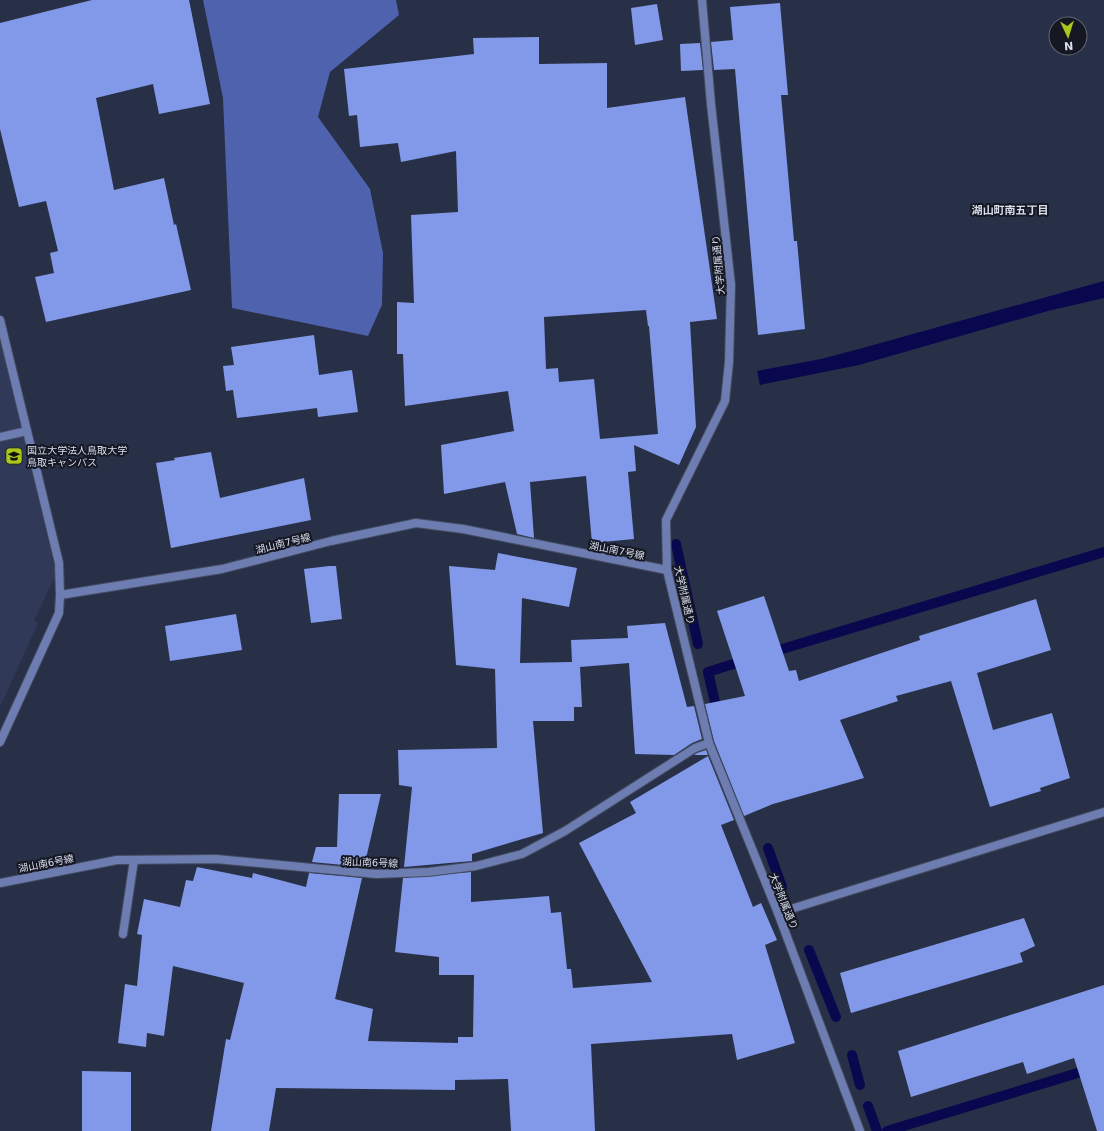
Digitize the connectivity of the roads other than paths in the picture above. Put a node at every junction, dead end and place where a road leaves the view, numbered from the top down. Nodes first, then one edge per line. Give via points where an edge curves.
1 (702, 0) edge
2 (0, 320) edge
3 (27, 431) junction
4 (0, 437) edge
5 (668, 570) junction
6 (60, 595) junction
7 (0, 742) edge
8 (709, 743) junction
9 (1104, 812) edge
10 (134, 860) junction
11 (0, 883) edge
12 (778, 913) junction
13 (124, 934) dead end
14 (860, 1131) edge

1 - 5 street, 大学附属通り via 731,284 729,362 725,401 666,520
2 - 3 street
3 - 4 street
3 - 6 street via 59,563
5 - 6 street, 湖山南7号線 via 463,529 416,524 331,541 222,569
5 - 8 street, 大学附属通り
6 - 7 street via 59,613
8 - 10 street, 湖山南6号線 via 695,748 565,831 522,854 476,866 428,872 376,874 216,859
8 - 12 street, 大学附属通り
9 - 12 street
10 - 11 street, 湖山南6号線 via 118,860
10 - 13 street
12 - 14 street, 大学附属通り

